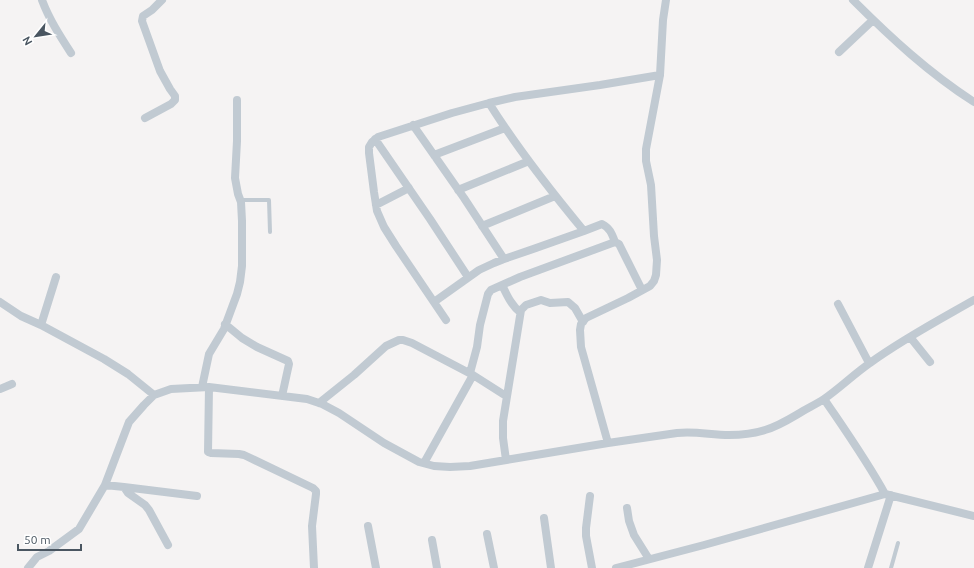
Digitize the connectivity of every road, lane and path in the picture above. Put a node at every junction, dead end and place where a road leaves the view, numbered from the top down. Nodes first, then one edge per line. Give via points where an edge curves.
1 (42, 0) edge
2 (162, 0) edge
3 (666, 0) edge
4 (853, 0) edge
5 (873, 20) junction
6 (839, 52) dead end
7 (71, 53) dead end
8 (660, 75) junction
9 (237, 100) dead end
10 (974, 102) edge
11 (489, 103) junction
12 (145, 118) dead end
13 (413, 125) junction
14 (505, 128) junction
15 (375, 139) junction
16 (434, 155) junction
17 (529, 161) junction
18 (409, 188) junction
19 (458, 190) junction
20 (556, 196) junction
21 (240, 200) junction
22 (376, 205) junction
23 (482, 226) junction
24 (584, 231) junction
25 (270, 232) dead end
26 (615, 242) junction
27 (504, 259) junction
28 (56, 277) dead end
29 (468, 277) junction
30 (502, 285) junction
31 (642, 290) junction
32 (974, 300) edge
33 (0, 302) edge
34 (434, 302) junction
35 (838, 304) dead end
36 (520, 312) junction
37 (446, 320) dead end
38 (583, 322) junction
39 (225, 324) junction
40 (41, 325) junction
41 (910, 337) junction
42 (930, 362) dead end
43 (869, 363) junction
44 (471, 374) junction
45 (12, 384) dead end
46 (206, 388) junction
47 (0, 389) edge
48 (154, 395) junction
49 (282, 396) junction
50 (506, 396) junction
51 (824, 399) junction
52 (319, 403) junction
53 (608, 443) junction
54 (506, 460) junction
55 (424, 463) junction
56 (105, 484) junction
57 (124, 487) junction
58 (888, 495) junction
59 (197, 496) dead end
60 (590, 496) dead end
61 (627, 508) dead end
62 (974, 516) edge
63 (544, 518) dead end
64 (368, 526) dead end
65 (487, 534) dead end
66 (432, 540) dead end
67 (898, 543) dead end
68 (168, 545) dead end
69 (649, 559) junction
70 (28, 568) edge
71 (314, 568) edge
72 (376, 568) edge
73 (437, 568) edge
74 (494, 568) edge
75 (551, 568) edge
76 (592, 568) edge
77 (616, 568) edge
78 (868, 568) edge
79 (891, 568) edge

1 - 7 street via 49,17
2 - 12 street via 143,16 142,21 160,71 175,100
3 - 8 street
4 - 5 street
5 - 6 street
5 - 10 street via 912,57
8 - 11 street
8 - 31 street via 646,149 657,260 654,281
9 - 21 street via 235,178
11 - 13 street
11 - 14 street
13 - 15 street
13 - 16 street
14 - 16 street
14 - 17 street
15 - 18 street
15 - 22 street via 368,147 368,153
16 - 19 street
17 - 19 street
17 - 20 street
18 - 22 street
18 - 29 street
19 - 23 street
20 - 23 street
20 - 24 street
21 - 25 lane via 269,200
21 - 39 street via 242,266 237,294
22 - 34 street via 384,227
23 - 27 street
24 - 26 street via 602,224 612,232
24 - 27 street
26 - 30 street
26 - 31 street via 619,244
27 - 29 street
28 - 40 street
29 - 34 street
30 - 36 street via 511,303
30 - 44 street via 488,294
31 - 38 street via 597,312
32 - 41 street
33 - 40 street
34 - 37 street
35 - 43 street
36 - 38 street via 526,305 541,300 550,303 568,302 576,308
36 - 50 street
38 - 53 street via 580,330 581,347
39 - 46 street via 209,354
39 - 49 street via 252,344 288,361
40 - 48 street via 104,359
41 - 42 street
41 - 43 street
43 - 51 street
44 - 50 street
44 - 52 street via 412,343 398,340 386,346
44 - 55 street
45 - 47 street
46 - 48 street via 171,389
46 - 49 street
46 - 71 street via 208,452 239,454 316,491 312,526
48 - 56 street via 129,422
49 - 52 street
50 - 54 street via 503,438
51 - 53 street via 775,426 747,434 688,432
51 - 58 street
52 - 55 street via 384,443
53 - 54 street
54 - 55 street via 450,467
56 - 57 street
56 - 70 street via 79,529 37,557
57 - 59 street
57 - 68 street via 149,510
58 - 62 street
58 - 69 street
58 - 78 street
60 - 76 street via 586,536
61 - 69 street via 634,535
63 - 75 street
64 - 72 street
65 - 74 street
66 - 73 street
67 - 79 lane
69 - 77 street

